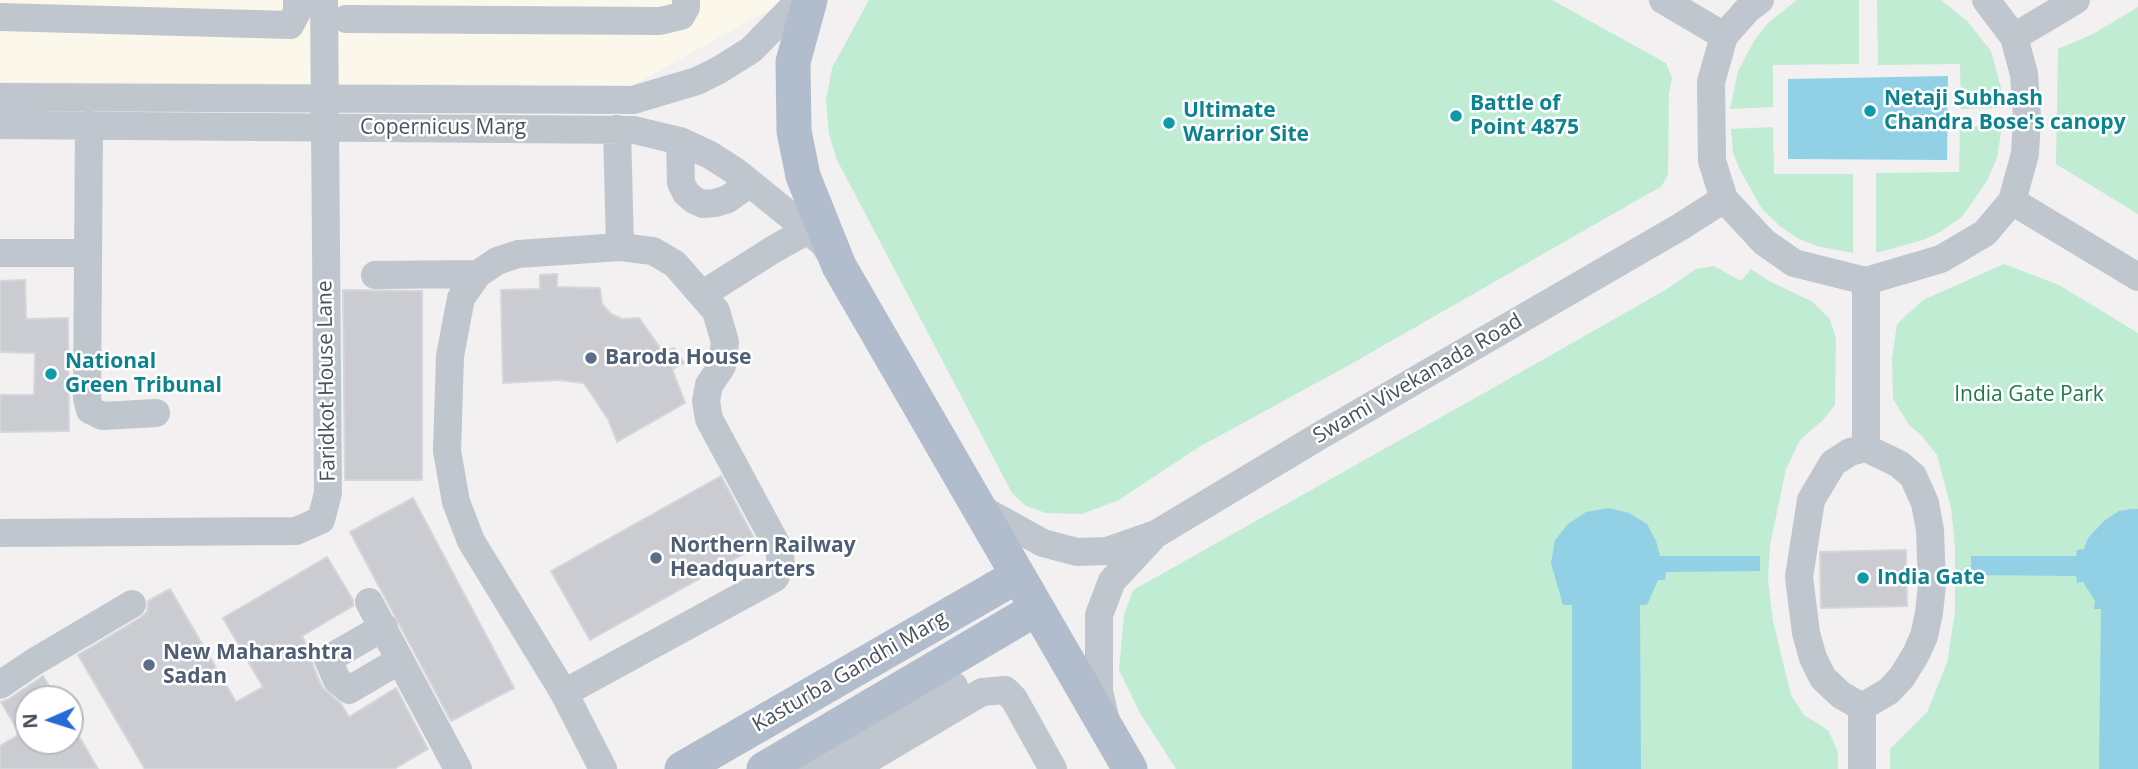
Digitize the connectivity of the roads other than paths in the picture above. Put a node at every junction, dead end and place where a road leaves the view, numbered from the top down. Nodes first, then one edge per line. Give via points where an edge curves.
1 (297, 0) edge
2 (324, 0) edge
3 (686, 0) edge
4 (800, 0) edge
5 (810, 0) edge
6 (1663, 0) edge
7 (1760, 0) edge
8 (1986, 0) edge
9 (2076, 0) edge
10 (50, 9) edge
11 (154, 10) edge
12 (399, 10) edge
13 (593, 10) edge
14 (0, 17) edge
15 (346, 19) dead end
16 (1724, 36) junction
17 (2014, 37) junction
18 (0, 97) edge
19 (325, 99) junction
20 (633, 100) junction
21 (0, 124) edge
22 (89, 125) junction
23 (324, 127) junction
24 (625, 129) junction
25 (680, 141) junction
26 (750, 183) junction
27 (1724, 199) junction
28 (2012, 201) junction
29 (808, 230) junction
30 (621, 247) junction
31 (0, 253) edge
32 (88, 253) junction
33 (839, 266) junction
34 (478, 274) junction
35 (375, 275) dead end
36 (2138, 276) edge
37 (1866, 281) junction
38 (703, 294) junction
39 (156, 413) dead end
40 (1866, 448) junction
41 (978, 507) junction
42 (0, 533) edge
43 (1156, 534) junction
44 (1017, 576) junction
45 (369, 602) dead end
46 (132, 604) dead end
47 (1036, 609) junction
48 (384, 627) junction
49 (400, 660) junction
50 (965, 679) dead end
51 (0, 685) edge
52 (564, 693) junction
53 (1862, 706) junction
54 (1108, 731) junction
55 (458, 769) edge
56 (603, 769) edge
57 (682, 769) edge
58 (764, 769) edge
59 (811, 769) edge
60 (852, 769) edge
61 (1052, 769) edge
62 (1130, 769) edge
63 (1862, 769) edge

1 - 11 street via 290,25
2 - 19 street
3 - 13 street via 681,16 660,20
4 - 20 street, Copernicus Marg via 751,50 719,70
5 - 33 main road via 793,62 794,131 803,176
6 - 16 street
7 - 16 street
8 - 17 street
9 - 17 street
10 - 11 street
10 - 14 street
12 - 13 street
12 - 15 street
16 - 27 street via 1711,82 1710,120 1712,161
17 - 28 street via 2028,117 2025,154
18 - 19 street, Copernicus Marg
19 - 20 street, Copernicus Marg
19 - 23 street
20 - 24 street
21 - 22 street, Copernicus Marg
22 - 23 street, Copernicus Marg
22 - 32 street
23 - 24 street, Copernicus Marg
23 - 42 street, Faridkot House Lane via 328,492 321,520 296,531
24 - 25 street, Copernicus Marg
24 - 30 street
25 - 26 street, Copernicus Marg
25 - 26 street via 681,183 694,200 715,204
26 - 29 street, Copernicus Marg
27 - 37 street via 1763,242 1794,263
27 - 43 street, Swami Vivekanada Road
28 - 36 street
28 - 37 street via 1985,233 1941,259
29 - 33 street, Copernicus Marg
29 - 38 street
30 - 34 street via 519,254
30 - 38 street via 653,251 675,264
31 - 32 street
32 - 39 street via 90,410 102,416
33 - 41 main road
34 - 35 street
34 - 52 street via 461,298 450,356 447,450 456,502 471,541
37 - 40 street
38 - 52 street via 716,311 725,342 722,366 709,385 709,419 779,549 781,565 775,578
40 - 53 street via 1833,463 1811,500 1799,577 1813,658 1823,678
40 - 53 street via 1913,476 1930,530 1932,585 1930,613 1916,654 1889,691
41 - 43 street via 1043,543 1077,552 1107,551
41 - 44 main road
43 - 54 street via 1112,581 1099,615 1099,691
44 - 47 main road
44 - 57 main road, Kasturba Gandhi Marg
45 - 48 street
46 - 51 street
47 - 54 main road
47 - 58 main road, Kasturba Gandhi Marg
48 - 49 street
48 - 49 street via 328,659 337,680 349,690
49 - 55 street
50 - 59 street
52 - 56 street
53 - 63 street
54 - 62 main road
60 - 61 street via 982,692 1005,690

